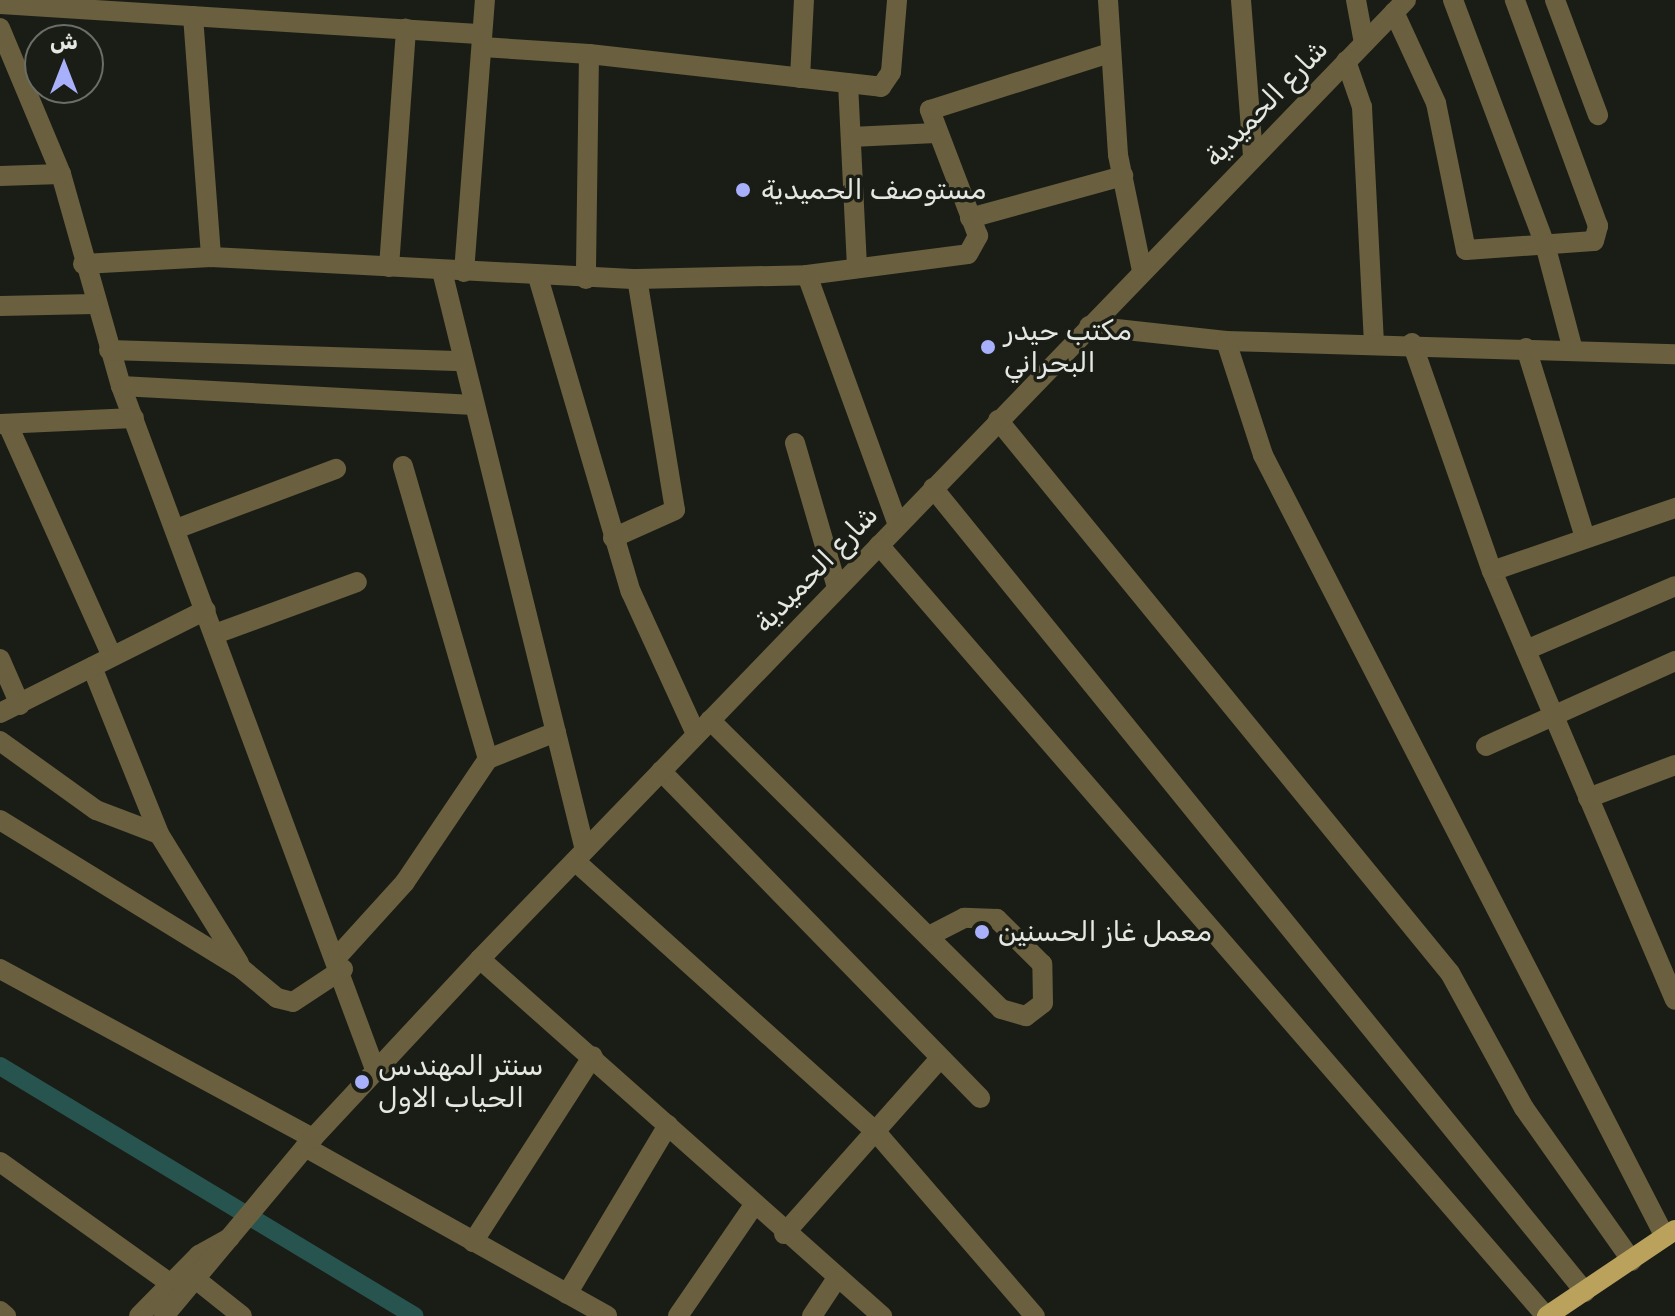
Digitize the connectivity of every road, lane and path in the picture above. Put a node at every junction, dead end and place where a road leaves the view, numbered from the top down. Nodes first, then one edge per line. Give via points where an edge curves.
1 (485, 0) edge
2 (804, 0) edge
3 (897, 0) edge
4 (1108, 0) edge
5 (1241, 0) edge
6 (1356, 0) edge
7 (1453, 0) edge
8 (1515, 0) edge
9 (1555, 0) edge
10 (0, 4) edge
11 (1400, 6) edge
12 (193, 16) junction
13 (406, 29) junction
14 (1, 33) edge
15 (482, 40) junction
16 (1364, 43) junction
17 (589, 54) junction
18 (1107, 54) junction
19 (1346, 61) junction
20 (800, 78) junction
21 (848, 83) junction
22 (1598, 115) dead end
23 (936, 133) junction
24 (851, 137) junction
25 (1253, 155) junction
26 (61, 174) junction
27 (0, 176) edge
28 (1123, 176) junction
29 (970, 218) junction
30 (1546, 248) junction
31 (211, 257) junction
32 (83, 264) junction
33 (389, 267) junction
34 (857, 268) junction
35 (442, 271) junction
36 (1142, 271) junction
37 (464, 272) junction
38 (807, 275) junction
39 (538, 277) junction
40 (586, 279) junction
41 (637, 279) junction
42 (94, 304) junction
43 (0, 306) edge
44 (1089, 326) junction
45 (1226, 341) junction
46 (1374, 343) junction
47 (1412, 343) junction
48 (1526, 348) junction
49 (109, 350) junction
50 (1573, 350) junction
51 (1675, 354) edge
52 (464, 361) junction
53 (121, 386) junction
54 (473, 405) junction
55 (134, 418) junction
56 (998, 420) junction
57 (4, 424) edge
58 (795, 443) dead end
59 (403, 466) dead end
60 (336, 469) dead end
61 (933, 488) junction
62 (1675, 508) edge
63 (898, 525) junction
64 (176, 529) junction
65 (1585, 537) junction
66 (613, 538) junction
67 (879, 545) junction
68 (1492, 571) junction
69 (357, 582) dead end
70 (1675, 586) edge
71 (837, 588) junction
72 (206, 610) junction
73 (215, 634) junction
74 (1526, 650) junction
75 (112, 656) junction
76 (0, 659) edge
77 (1675, 661) edge
78 (92, 667) junction
79 (20, 705) junction
80 (1553, 712) junction
81 (0, 713) edge
82 (703, 727) junction
83 (556, 732) junction
84 (0, 741) edge
85 (1486, 746) dead end
86 (488, 759) junction
87 (1675, 765) edge
88 (661, 771) junction
89 (1588, 798) junction
90 (0, 820) edge
91 (159, 834) junction
92 (580, 855) junction
93 (931, 935) junction
94 (1667, 955) edge
95 (480, 959) junction
96 (340, 963) junction
97 (0, 969) edge
98 (242, 969) junction
99 (1675, 1000) edge
100 (593, 1056) junction
101 (940, 1058) junction
102 (376, 1072) junction
103 (980, 1098) dead end
104 (668, 1125) junction
105 (876, 1132) junction
106 (309, 1142) junction
107 (0, 1162) edge
108 (754, 1205) junction
109 (236, 1231) junction
110 (784, 1234) junction
111 (1670, 1234) edge
112 (473, 1242) junction
113 (1632, 1261) junction
114 (198, 1281) junction
115 (835, 1281) junction
116 (171, 1284) junction
117 (1585, 1292) junction
118 (567, 1294) junction
119 (0, 1311) edge
120 (6, 1316) edge
121 (139, 1316) edge
122 (164, 1316) edge
123 (242, 1316) edge
124 (607, 1316) edge
125 (678, 1316) edge
126 (812, 1316) edge
127 (882, 1316) edge
128 (1035, 1316) edge
129 (1546, 1316) edge

1 - 15 street
2 - 20 street
3 - 21 street via 888,82
4 - 18 street
5 - 25 street
6 - 16 street
7 - 30 street
8 - 30 street via 1599,237
9 - 22 street
10 - 12 street
11 - 16 street, شارع الحميدية
11 - 30 street via 1436,103 1466,250
12 - 13 street
12 - 31 street
13 - 15 street
13 - 33 street
14 - 26 street
15 - 17 street
15 - 37 street
16 - 19 street, شارع الحميدية
17 - 20 street
17 - 40 street
18 - 23 street via 938,106 930,110
18 - 28 street
19 - 25 street, شارع الحميدية
19 - 46 street via 1362,107
20 - 21 street
21 - 24 street
23 - 24 street
23 - 29 street
24 - 34 street
25 - 36 street, شارع الحميدية
26 - 27 street
26 - 32 street
28 - 29 street
28 - 36 street
29 - 34 street via 978,236 968,254
30 - 50 street
31 - 32 street
31 - 33 street
32 - 42 street
33 - 35 street
34 - 38 street
35 - 37 street
35 - 52 street
36 - 44 street, شارع الحميدية
37 - 39 street
38 - 41 street
38 - 63 street
39 - 40 street
39 - 66 street
40 - 41 street
41 - 66 street via 675,510
42 - 43 street
42 - 49 street
44 - 45 street
44 - 56 street, شارع الحميدية
45 - 46 street
45 - 111 street via 1263,455
46 - 47 street
47 - 48 street
47 - 68 street
48 - 50 street
48 - 65 street
49 - 52 street
49 - 53 street
50 - 51 street
52 - 54 street
53 - 54 street
53 - 55 street
54 - 83 street
55 - 57 street
55 - 64 street
56 - 61 street, شارع الحميدية
56 - 113 street via 1450,973 1524,1108
57 - 75 street
58 - 71 street
59 - 86 street
60 - 64 street
61 - 63 street, شارع الحميدية
61 - 117 street
62 - 65 street
63 - 67 street, شارع الحميدية
64 - 72 street
65 - 68 street
66 - 82 street
67 - 71 street, شارع الحميدية
67 - 129 street
68 - 74 street
69 - 73 street
70 - 74 street
71 - 82 street, شارع الحميدية
72 - 73 street
72 - 75 street
73 - 96 street
74 - 80 street
75 - 78 street
76 - 79 street
77 - 80 street
78 - 79 street
78 - 91 street
79 - 81 street
80 - 85 street
80 - 89 street
82 - 88 street, شارع الحميدية
82 - 93 street
83 - 86 street
83 - 92 street
84 - 91 street via 96,810
86 - 96 street via 405,882
87 - 89 street
88 - 92 street, شارع الحميدية
88 - 101 street
89 - 94 street
90 - 98 street
91 - 98 street
92 - 95 street, شارع الحميدية
92 - 105 street
93 - 93 street via 1001,1009 1026,1016 1043,1003 1042,964 997,919 964,918
94 - 99 street
95 - 100 street
95 - 102 street, شارع الحميدية
96 - 98 street via 287,1002
96 - 102 street
97 - 106 street
100 - 104 street
100 - 112 street
101 - 103 street
101 - 105 street
102 - 106 street, شارع الحميدية
104 - 108 street
104 - 118 street
105 - 110 street
105 - 128 street
106 - 109 street, شارع الحميدية
106 - 112 street
107 - 116 street
108 - 110 street
108 - 125 street
109 - 114 street
109 - 116 street via 208,1248
110 - 115 street
111 - 113 main road
112 - 118 street
113 - 117 main road
114 - 122 street
114 - 123 street
115 - 126 street
115 - 127 street
116 - 121 street
117 - 129 main road
118 - 124 street
119 - 120 street

